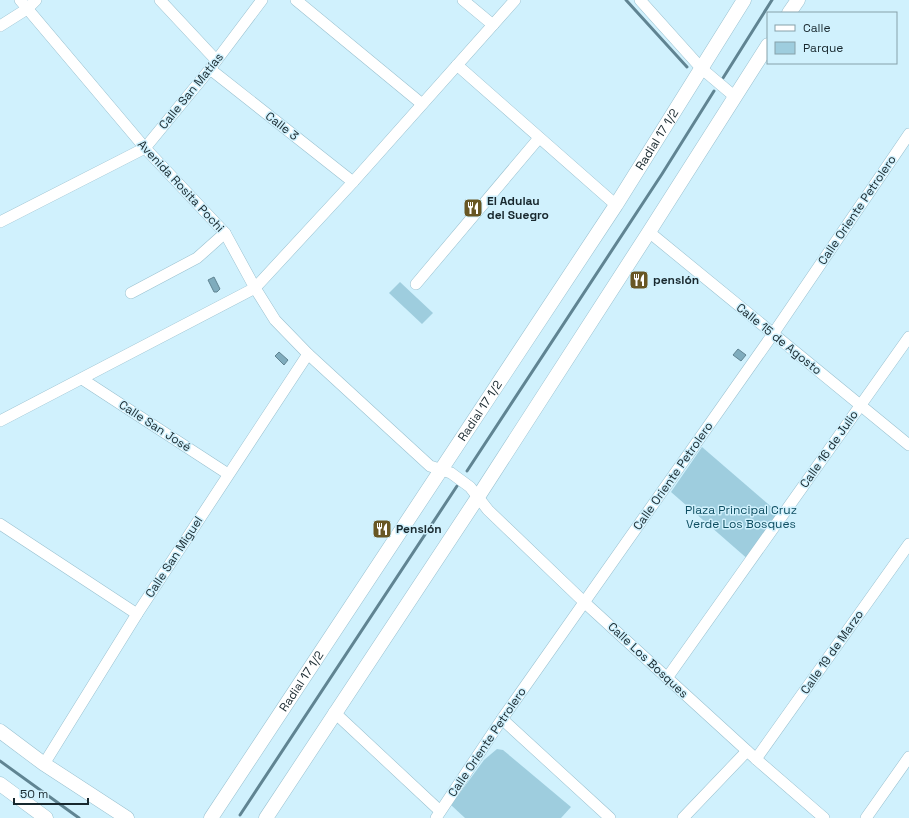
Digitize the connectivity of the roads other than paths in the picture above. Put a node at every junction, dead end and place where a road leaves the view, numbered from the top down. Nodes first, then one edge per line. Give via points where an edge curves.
1 (20, 0) edge
2 (36, 0) edge
3 (160, 0) edge
4 (262, 0) edge
5 (296, 0) edge
6 (463, 0) edge
7 (515, 0) edge
8 (641, 0) edge
9 (744, 0) edge
10 (798, 0) edge
11 (27, 9) junction
12 (790, 12) edge
13 (493, 25) junction
14 (0, 26) edge
15 (767, 46) edge
16 (213, 65) junction
17 (457, 65) junction
18 (701, 68) junction
19 (734, 96) junction
20 (422, 104) junction
21 (909, 134) edge
22 (540, 138) junction
23 (145, 148) junction
24 (353, 182) junction
25 (616, 205) junction
26 (0, 222) edge
27 (225, 232) junction
28 (649, 232) junction
29 (416, 284) dead end
30 (255, 288) junction
31 (131, 293) dead end
32 (773, 334) junction
33 (909, 338) edge
34 (308, 354) junction
35 (82, 379) junction
36 (860, 405) junction
37 (0, 421) edge
38 (909, 445) edge
39 (442, 470) junction
40 (228, 474) junction
41 (478, 497) junction
42 (0, 524) edge
43 (909, 544) edge
44 (584, 602) junction
45 (137, 614) junction
46 (667, 678) junction
47 (334, 712) junction
48 (502, 719) junction
49 (0, 731) edge
50 (746, 751) junction
51 (909, 757) edge
52 (756, 759) junction
53 (44, 764) junction
54 (0, 784) edge
55 (438, 815) edge
56 (46, 818) edge
57 (127, 818) edge
58 (211, 818) edge
59 (266, 818) edge
60 (610, 818) edge
61 (683, 818) edge
62 (824, 818) edge
63 (866, 818) edge

1 - 11 street, Avenida Rosita Pochi
2 - 11 street
3 - 16 street, Calle 3
4 - 16 street, Calle San Matías
5 - 20 street
6 - 13 street
7 - 13 street
8 - 18 street
9 - 18 main road, Radial 17 1/2
10 - 12 main road
11 - 14 street
11 - 23 street, Avenida Rosita Pochi
13 - 17 street
15 - 19 main road
16 - 23 street, Calle San Matías
16 - 24 street, Calle 3
17 - 20 street
17 - 22 street
18 - 19 street
18 - 25 main road, Radial 17 1/2
19 - 28 main road
20 - 24 street
21 - 32 street, Calle Oriente Petrolero
22 - 25 street
22 - 29 street
23 - 26 street, Calle San Matías
23 - 27 street, Avenida Rosita Pochi
24 - 30 street
25 - 39 main road, Radial 17 1/2
27 - 30 street, Avenida Rosita Pochi
27 - 31 street via 197,258
28 - 32 street, Calle 15 de Agosto
28 - 41 main road
30 - 34 street, Avenida Rosita Pochi via 275,320
30 - 35 street
32 - 36 street, Calle 15 de Agosto
32 - 44 street, Calle Oriente Petrolero
33 - 36 street, Calle 16 de Julio
34 - 39 street, Avenida Rosita Pochi via 430,466
34 - 40 street, Calle San Miguel
35 - 37 street
35 - 40 street, Calle San José
36 - 38 street, Calle 15 de Agosto
36 - 46 street, Calle 16 de Julio
39 - 41 street, Avenida Rosita Pochi via 451,473 470,487
39 - 58 main road, Radial 17 1/2
40 - 45 street, Calle San Miguel
41 - 44 street, Calle Los Bosques via 488,510
41 - 47 main road
42 - 45 street
43 - 52 street, Calle 19 de Marzo
44 - 46 street, Calle Los Bosques
44 - 48 street, Calle Oriente Petrolero
45 - 53 street, Calle San Miguel
46 - 50 street, Calle Los Bosques
47 - 55 street
47 - 59 main road
48 - 55 street, Calle Oriente Petrolero
48 - 60 street
49 - 53 main road
50 - 52 street, Calle Los Bosques
50 - 61 street
51 - 63 street
52 - 62 street, Calle Los Bosques
53 - 57 main road
54 - 56 main road

